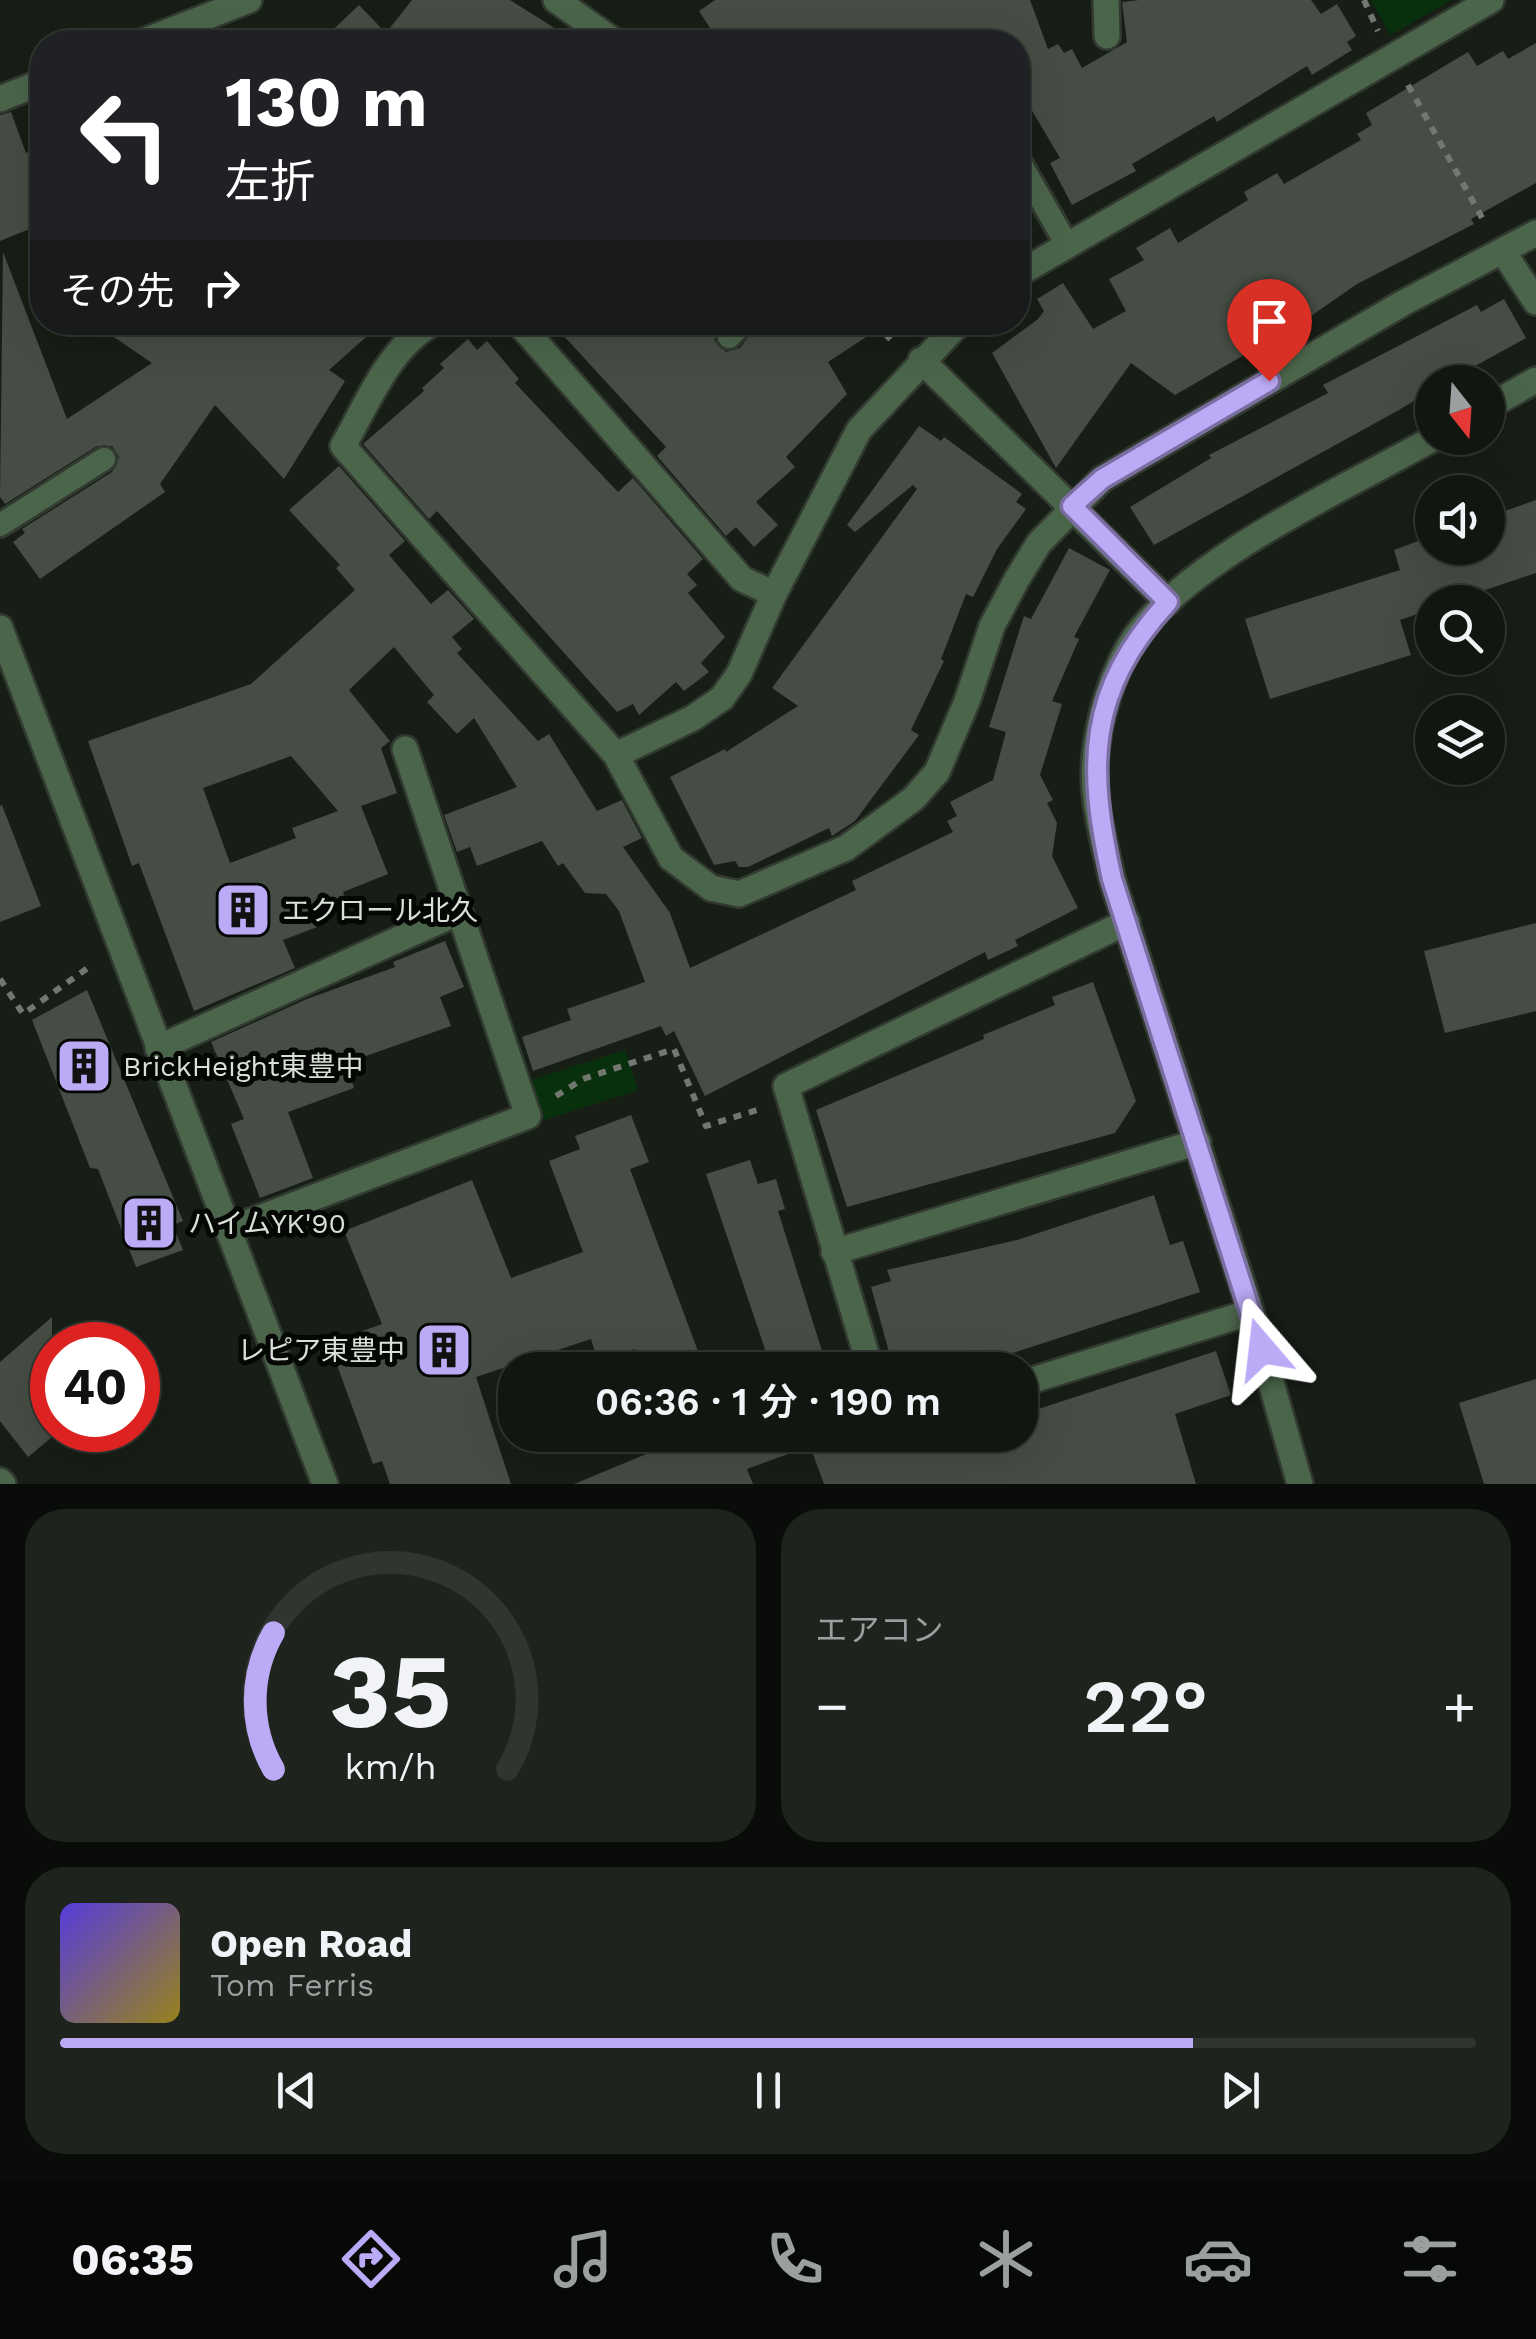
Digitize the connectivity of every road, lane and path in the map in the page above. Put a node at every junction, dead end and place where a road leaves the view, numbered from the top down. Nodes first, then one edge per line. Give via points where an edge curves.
1 (249, 0) edge
2 (556, 0) edge
3 (1106, 0) edge
4 (1364, 0) edge
5 (1491, 0) edge
6 (173, 30) edge
7 (598, 30) edge
8 (1106, 36) dead end
9 (1392, 55) junction
10 (30, 87) edge
11 (0, 99) edge
12 (1030, 179) edge
13 (1536, 233) edge
14 (1067, 245) junction
15 (1504, 253) junction
16 (1030, 267) edge
17 (1536, 302) edge
18 (412, 335) edge
19 (529, 335) edge
20 (947, 335) edge
21 (921, 360) junction
22 (1536, 380) edge
23 (1505, 397) edge
24 (1415, 449) edge
25 (104, 459) dead end
26 (1072, 506) junction
27 (0, 525) edge
28 (774, 594) junction
29 (1168, 602) junction
30 (0, 628) edge
31 (405, 748) dead end
32 (616, 755) junction
33 (460, 912) junction
34 (1127, 922) junction
35 (92, 965) dead end
36 (0, 980) edge
37 (158, 1048) junction
38 (768, 1107) dead end
39 (526, 1109) junction
40 (1198, 1142) junction
41 (228, 1230) junction
42 (834, 1252) junction
43 (1251, 1312) junction
44 (865, 1352) edge
45 (1038, 1378) edge
46 (324, 1484) edge
47 (1300, 1484) edge

1 - 6 street
2 - 7 street
3 - 8 street
4 - 9 path
5 - 9 street
9 - 14 street
9 - 15 path
10 - 11 street
12 - 14 lane
13 - 15 street
14 - 16 street
15 - 17 street
15 - 26 street via 1403,303 1102,479
18 - 32 street via 343,446
19 - 28 street via 742,579
20 - 21 street
21 - 26 street
21 - 28 street via 859,430
22 - 23 street
24 - 29 street via 1232,553
25 - 27 lane
26 - 29 street
26 - 32 street via 1039,543 992,626 936,772 846,848 739,894 711,888 671,858
28 - 32 street via 722,698
29 - 34 street via 1136,637 1108,695 1094,760 1099,818
30 - 37 street
31 - 33 street
33 - 37 street
33 - 39 street
34 - 40 street
34 - 42 street via 786,1086
35 - 36 path via 23,1014
37 - 41 street
38 - 39 path via 706,1126 674,1048 584,1079
39 - 41 street via 528,1116
40 - 42 street
40 - 43 street
41 - 46 street
42 - 44 street
43 - 45 street
43 - 47 street

